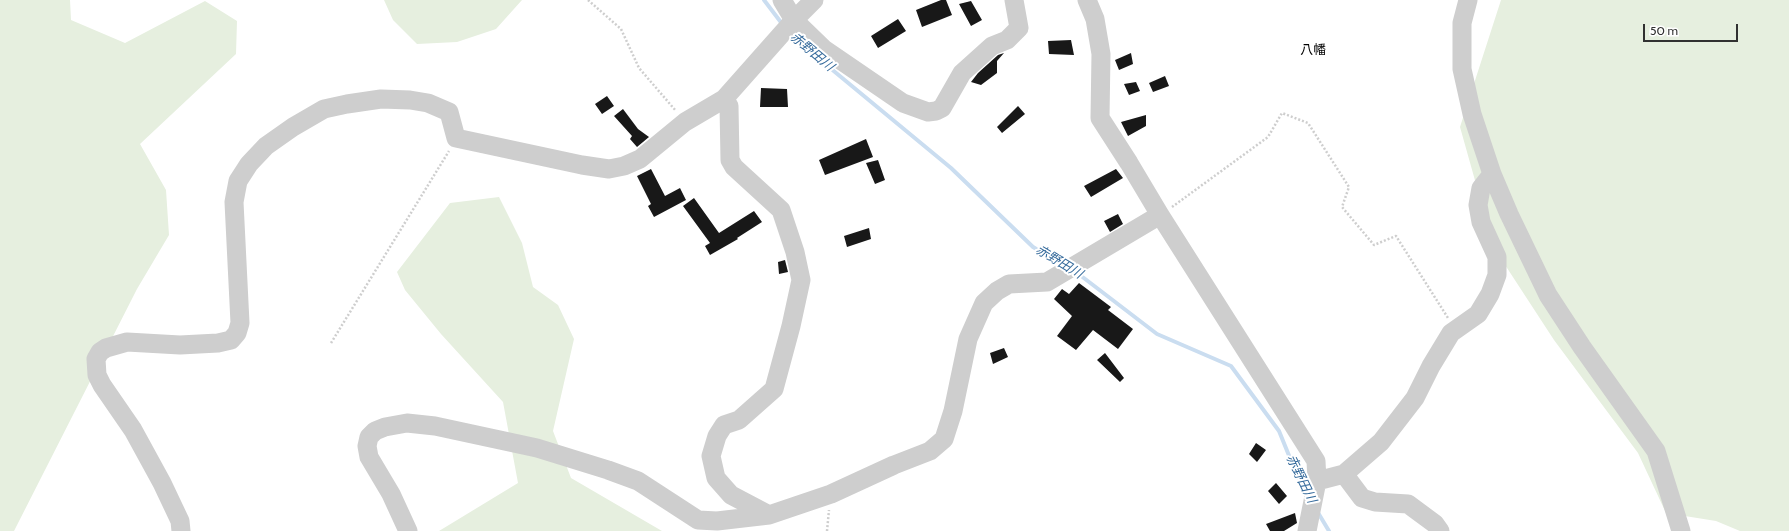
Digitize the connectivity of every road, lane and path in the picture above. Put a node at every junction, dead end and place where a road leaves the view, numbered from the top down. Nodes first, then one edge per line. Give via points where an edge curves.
1 (588, 0) edge
2 (782, 0) edge
3 (1014, 0) edge
4 (1087, 0) edge
5 (1468, 0) edge
6 (811, 1) edge
7 (789, 26) junction
8 (724, 98) junction
9 (685, 122) junction
10 (456, 138) junction
11 (1492, 174) junction
12 (1160, 215) junction
13 (1456, 330) junction
14 (331, 343) dead end
15 (1344, 474) junction
16 (1317, 481) junction
17 (769, 515) junction
18 (1680, 530) edge
19 (182, 531) edge
20 (408, 531) edge
21 (1307, 531) edge
22 (1440, 531) edge

1 - 9 path via 621,29 639,68
2 - 7 street
3 - 7 street via 1019,28 1007,40 992,46 962,73 942,108 936,112 928,112 903,103
4 - 12 street via 1095,19 1101,54 1100,118
5 - 11 street via 1462,23 1462,69 1472,114
6 - 7 street
7 - 8 street
8 - 9 street
8 - 17 street via 729,106 730,160 734,167 781,210 801,280 792,326 774,389 739,420 724,424 711,456 716,478 731,496
9 - 10 street via 640,159 609,169
10 - 14 path
10 - 19 street via 449,112 428,103 410,100 381,100 324,109 293,127 266,146 249,164 238,181 234,202 240,323 232,340 180,345 127,342 100,352 96,359 97,374 102,385 133,430 162,483
11 - 13 street via 1481,188 1478,205 1481,222 1497,257 1496,275 1490,294 1478,314
11 - 18 street via 1548,295 1656,451
12 - 13 path via 1187,198 1268,137 1282,113 1308,123 1349,187 1342,207 1374,245 1396,236
12 - 16 street via 1312,452 1316,461
12 - 17 street via 1046,282 1009,284 984,303 968,339 944,439 930,452 894,465 831,494
13 - 15 street via 1451,333 1431,366 1415,398 1381,442
15 - 16 street
15 - 22 street via 1362,498 1375,502 1408,504 1435,524
16 - 21 street
17 - 20 street via 717,521 698,520 638,481 616,473 537,448 435,426 407,423 376,431 369,437 367,446 369,457 391,494

